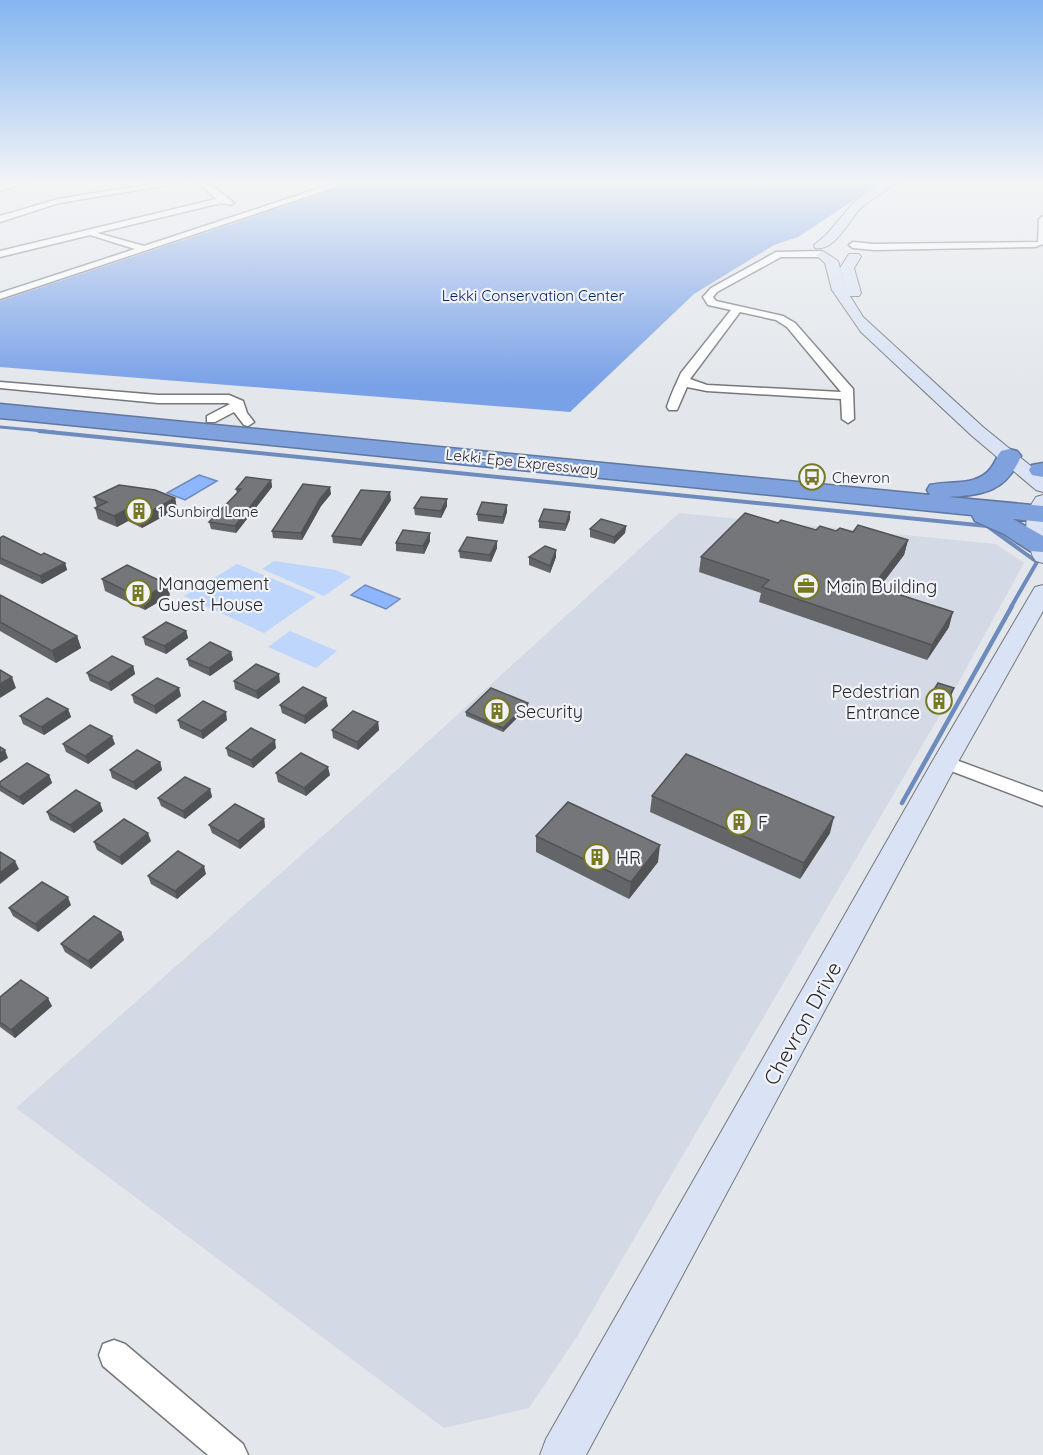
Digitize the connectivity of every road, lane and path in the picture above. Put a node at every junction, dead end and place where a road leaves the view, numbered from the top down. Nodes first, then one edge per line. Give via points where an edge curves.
1 (854, 250) edge
2 (134, 251) edge
3 (811, 251) edge
4 (821, 251) edge
5 (822, 251) edge
6 (853, 251) edge
7 (863, 251) edge
8 (910, 251) edge
9 (1026, 251) edge
10 (1043, 252) edge
11 (1, 296) edge
12 (737, 309) junction
13 (686, 381) junction
14 (0, 385) edge
15 (846, 396) junction
16 (0, 399) edge
17 (673, 406) dead end
18 (0, 411) edge
19 (242, 411) junction
20 (848, 419) dead end
21 (1009, 456) junction
22 (832, 493) junction
23 (1042, 495) edge
24 (935, 497) junction
25 (1041, 551) edge
26 (1043, 592) edge
27 (945, 762) junction
28 (1043, 799) edge
29 (114, 1355) dead end
30 (232, 1455) edge
31 (562, 1455) edge

1 - 23 street via 847,268 849,282 875,323 996,433
2 - 11 street
3 - 12 street via 779,254 708,294 712,303
4 - 21 street via 831,261 839,290 862,324
5 - 6 street via 842,258
7 - 8 street
9 - 10 street
12 - 13 street via 687,373
12 - 15 street via 787,322 843,383
13 - 15 street via 707,388
13 - 17 street via 678,389
14 - 19 street via 158,399 221,398 235,400
15 - 20 street
16 - 19 highway, Lekki-Epe Expressway via 211,419
18 - 22 highway, Lekki-Epe Expressway
19 - 24 highway, Lekki-Epe Expressway
21 - 23 street
21 - 24 highway via 1000,476 991,482
22 - 23 highway via 849,490 981,503
22 - 24 highway, Lekki-Epe Expressway
23 - 24 highway, Lekki-Epe Expressway
23 - 25 street via 1034,527
24 - 25 highway via 1013,528
26 - 27 street, Chevron Drive
27 - 28 street
27 - 31 street, Chevron Drive
29 - 30 street

